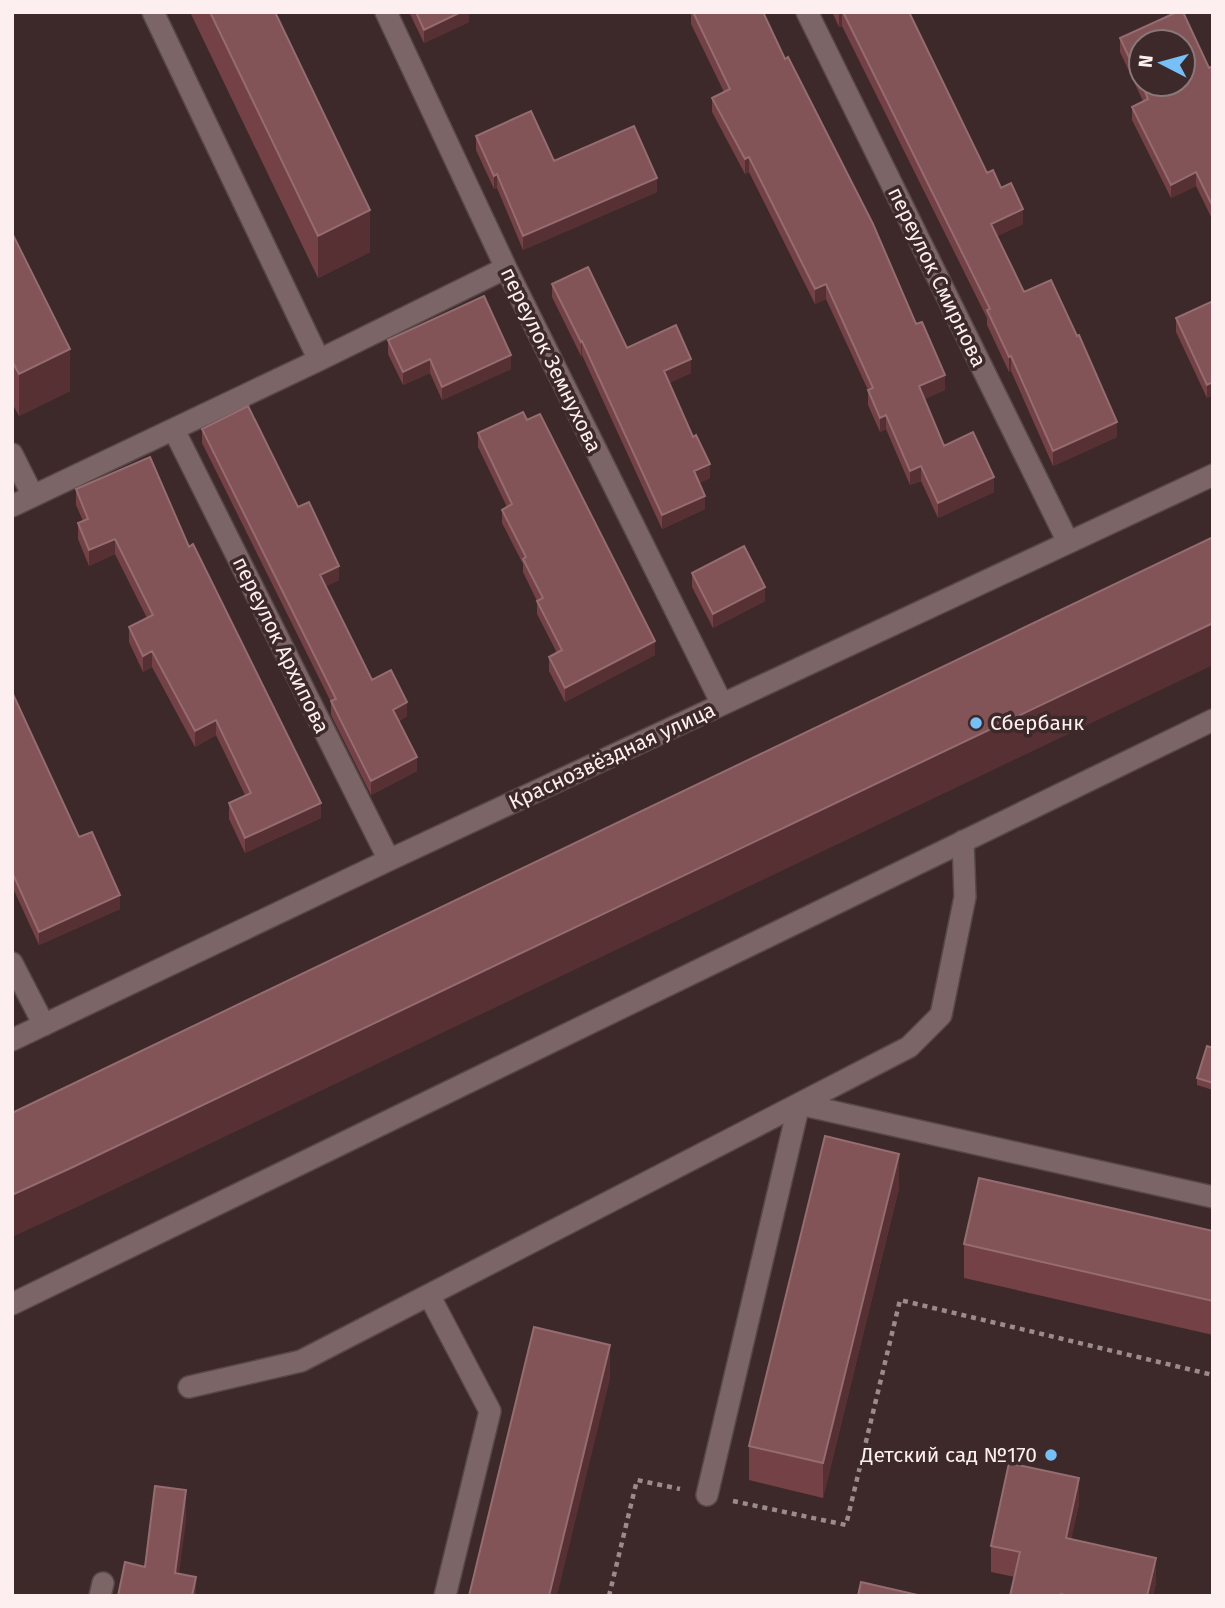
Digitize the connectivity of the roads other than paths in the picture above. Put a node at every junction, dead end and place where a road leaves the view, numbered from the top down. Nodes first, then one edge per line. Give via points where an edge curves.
1 (153, 12) edge
2 (386, 12) edge
3 (807, 12) edge
4 (506, 268) junction
5 (319, 360) junction
6 (174, 430) junction
7 (12, 454) edge
8 (1213, 475) edge
9 (33, 496) junction
10 (12, 506) edge
11 (1068, 542) junction
12 (722, 704) junction
13 (1213, 720) edge
14 (963, 841) junction
15 (388, 860) junction
16 (12, 963) edge
17 (44, 1025) junction
18 (12, 1040) edge
19 (799, 1104) junction
20 (1213, 1197) edge
21 (429, 1294) junction
22 (12, 1304) edge
23 (189, 1387) dead end
24 (707, 1495) dead end
25 (445, 1596) edge

1 - 5 street
2 - 4 street, переулок Земнухова
3 - 11 street, переулок Смирнова
4 - 5 street
4 - 12 street, переулок Земнухова
5 - 6 street
6 - 9 street
6 - 15 street, переулок Архипова
7 - 9 street
8 - 11 street, Краснозвёздная улица
9 - 10 street
11 - 12 street, Краснозвёздная улица
12 - 15 street, Краснозвёздная улица
13 - 14 street
14 - 19 street via 965,897 941,1015 909,1047
14 - 22 street
15 - 17 street, Краснозвёздная улица
16 - 17 street
17 - 18 street, Краснозвёздная улица
19 - 20 street
19 - 21 street
19 - 24 street
21 - 23 street via 301,1361
21 - 25 street via 490,1411

